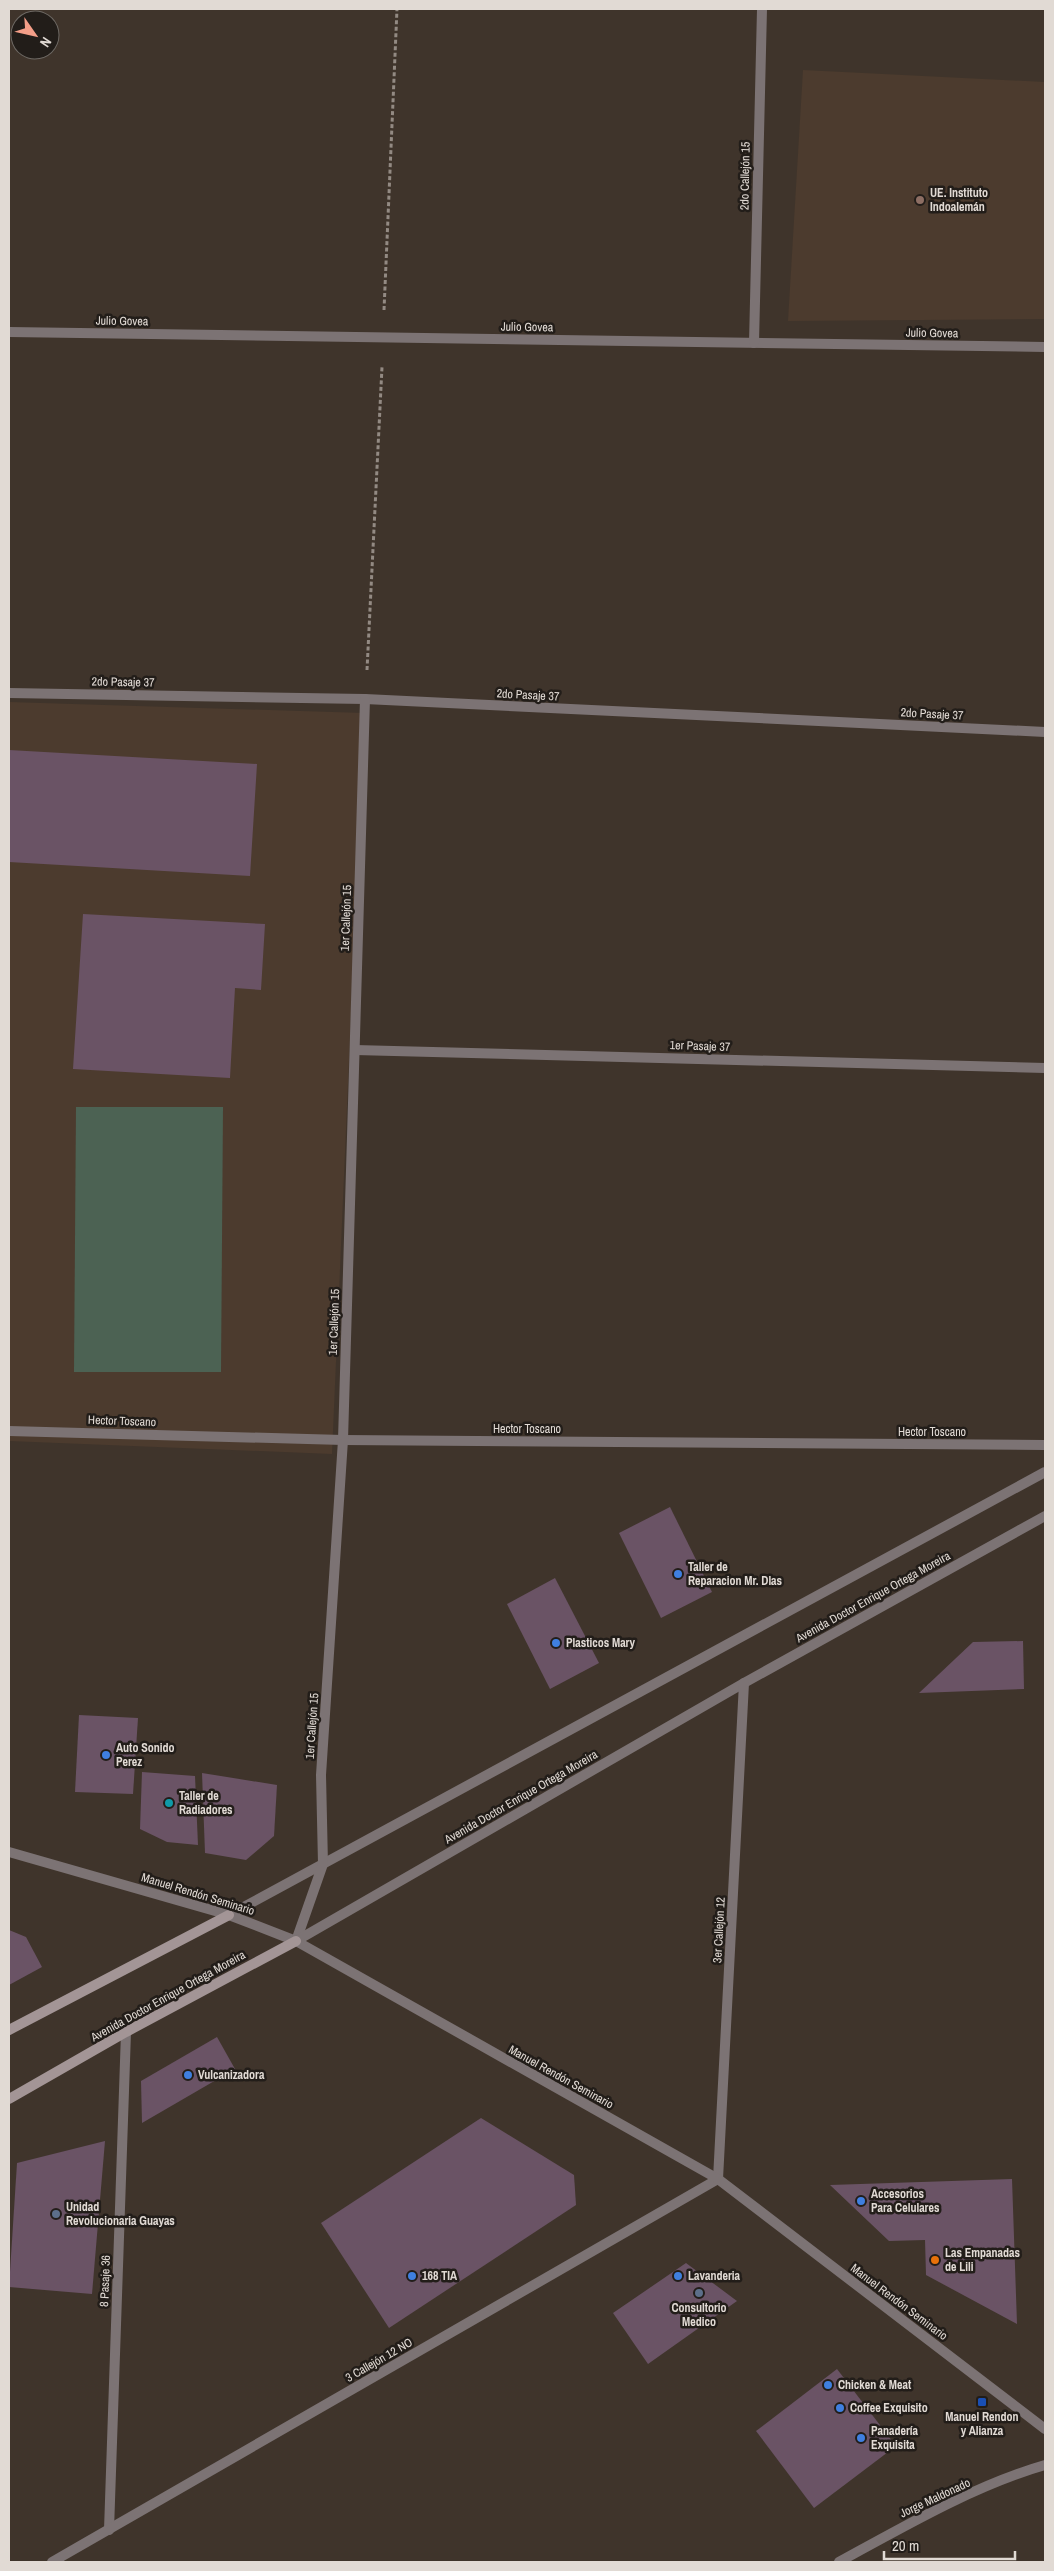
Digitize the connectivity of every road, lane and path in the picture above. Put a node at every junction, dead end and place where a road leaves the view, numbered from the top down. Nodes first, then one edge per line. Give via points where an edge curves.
1 (762, 9) edge
2 (9, 332) edge
3 (754, 343) junction
4 (1045, 347) edge
5 (9, 693) edge
6 (365, 699) junction
7 (1045, 732) edge
8 (355, 1050) junction
9 (1045, 1068) edge
10 (9, 1431) edge
11 (343, 1440) junction
12 (1045, 1445) edge
13 (1045, 1472) edge
14 (1045, 1516) edge
15 (744, 1683) junction
16 (9, 1852) edge
17 (323, 1864) junction
18 (229, 1914) junction
19 (296, 1941) junction
20 (9, 2030) edge
21 (126, 2032) junction
22 (9, 2099) edge
23 (718, 2179) junction
24 (1045, 2429) edge
25 (1045, 2464) edge
26 (109, 2530) junction
27 (52, 2562) edge
28 (840, 2562) edge

1 - 3 street, 2do Callejón 15
2 - 3 street, Julio Govea
3 - 4 street, Julio Govea
5 - 6 street, 2do Pasaje 37
6 - 7 street, 2do Pasaje 37
6 - 8 street, 1er Callejón 15
8 - 9 street, 1er Pasaje 37
8 - 11 street, 1er Callejón 15
10 - 11 street, Hector Toscano
11 - 12 street, Hector Toscano
11 - 17 street, 1er Callejón 15 via 321,1775
13 - 17 street
14 - 15 street, Avenida Doctor Enrique Ortega Moreira
15 - 19 street, Avenida Doctor Enrique Ortega Moreira
15 - 23 street, 3er Callejón 12
16 - 18 street, Manuel Rendón Seminario
17 - 18 street
17 - 19 street, 1er Callejón 15
18 - 19 street, Manuel Rendón Seminario
18 - 20 main road
19 - 21 main road, Avenida Doctor Enrique Ortega Moreira
19 - 23 street, Manuel Rendón Seminario
21 - 22 main road, Avenida Doctor Enrique Ortega Moreira
21 - 26 street, 8 Pasaje 36
23 - 24 street, Manuel Rendón Seminario
23 - 26 street, 3 Callejón 12 NO
25 - 28 street, Jorge Maldonado via 915,2520
26 - 27 street, 3 Callejón 12 NO

